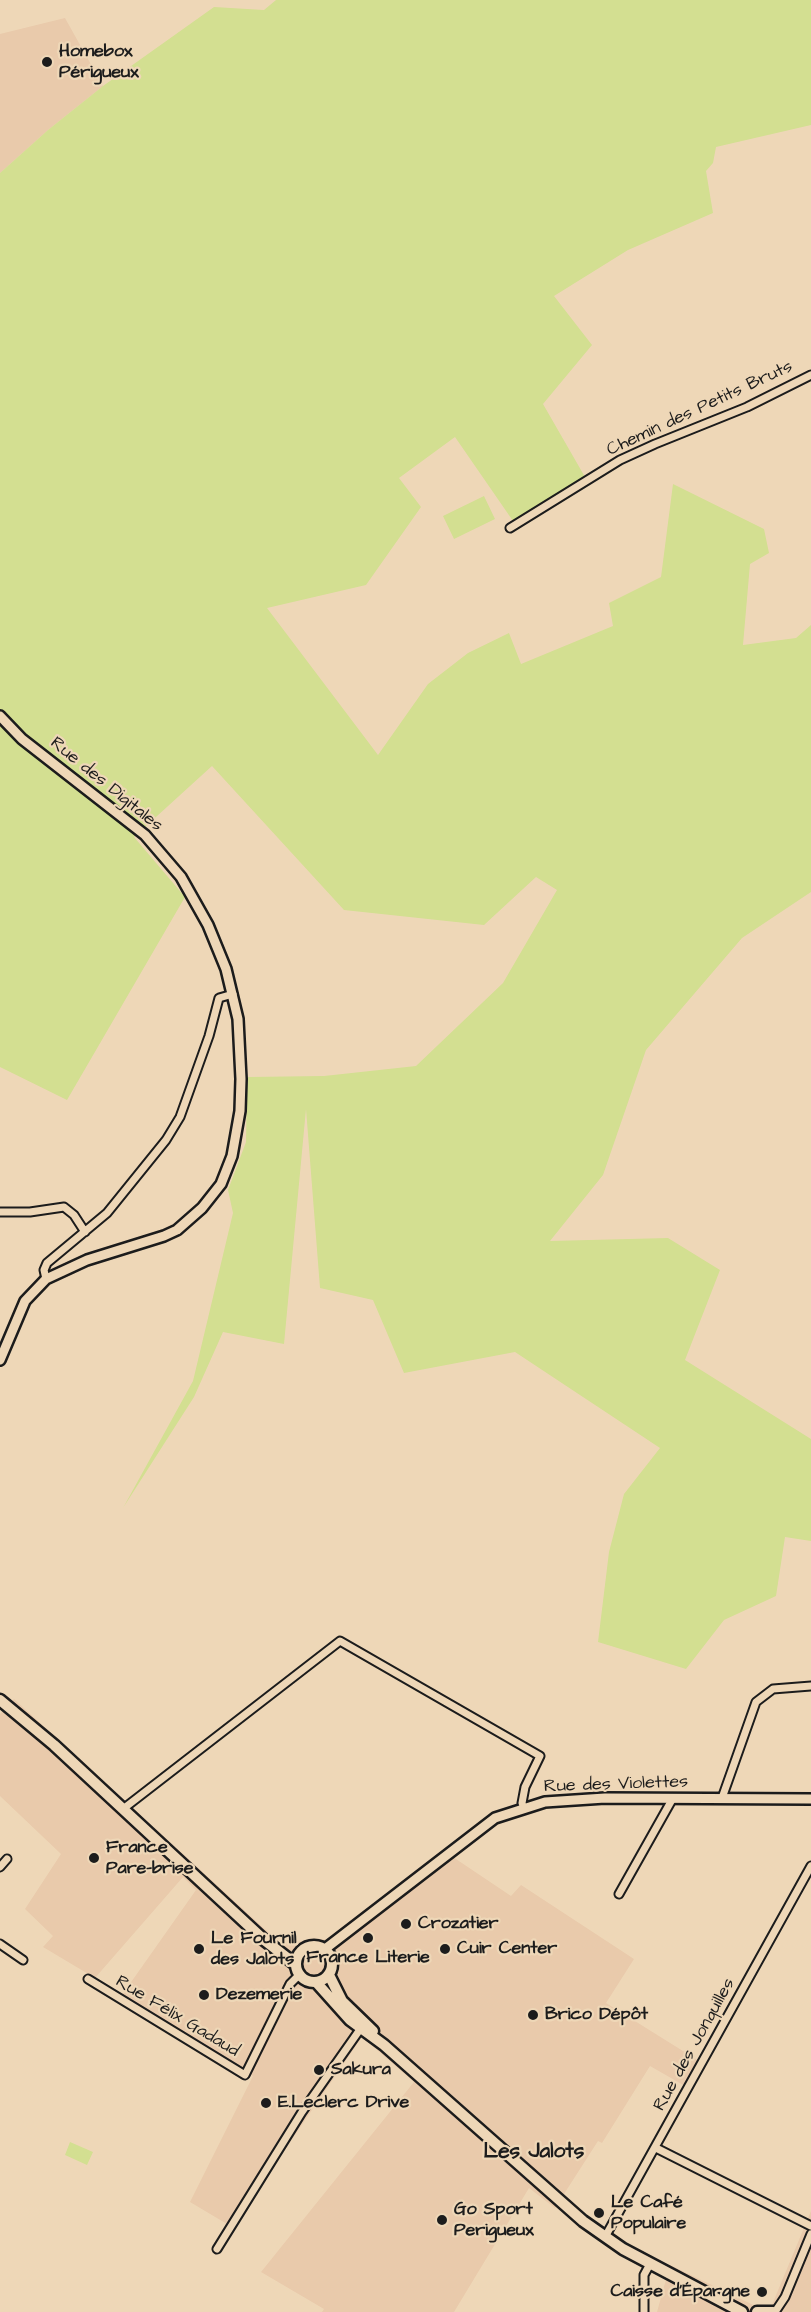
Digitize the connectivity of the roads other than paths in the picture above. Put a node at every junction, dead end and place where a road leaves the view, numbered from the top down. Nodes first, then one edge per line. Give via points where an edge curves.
1 (811, 375) edge
2 (510, 528) dead end
3 (0, 716) edge
4 (233, 994) junction
5 (0, 1212) edge
6 (86, 1232) junction
7 (46, 1279) junction
8 (0, 1360) edge
9 (811, 1686) edge
10 (1, 1703) edge
11 (673, 1798) junction
12 (722, 1798) junction
13 (811, 1799) edge
14 (123, 1809) junction
15 (524, 1809) junction
16 (7, 1858) dead end
17 (811, 1866) edge
18 (0, 1867) edge
19 (619, 1894) dead end
20 (263, 1939) junction
21 (0, 1944) edge
22 (303, 1949) junction
23 (325, 1949) junction
24 (23, 1960) dead end
25 (297, 1970) junction
26 (329, 1975) junction
27 (88, 1979) dead end
28 (316, 1982) junction
29 (361, 2028) junction
30 (384, 2045) junction
31 (656, 2148) junction
32 (811, 2226) edge
33 (811, 2234) edge
34 (605, 2237) junction
35 (217, 2249) dead end
36 (650, 2264) junction
37 (644, 2312) edge
38 (742, 2312) edge
39 (757, 2312) edge
40 (774, 2312) edge

1 - 2 street, Chemin des Petits Bruts via 747,407 621,460
3 - 4 street, Rue des Digitales via 22,739 146,835 162,853 181,877 208,926
4 - 6 street via 219,998 180,1117 166,1140 107,1213
4 - 7 street, Rue des Digitales via 240,1047 240,1111 232,1155 221,1184 177,1230 70,1266
5 - 6 street via 64,1208
6 - 7 street via 47,1263
7 - 8 street, Rue des Digitales via 25,1301
9 - 12 street via 774,1689 756,1702
10 - 14 main road via 54,1745
11 - 12 street, Rue des Violettes
11 - 15 street, Rue des Violettes via 544,1802
11 - 19 street
12 - 13 street, Rue des Violettes
14 - 15 street via 340,1641 540,1756 525,1787
14 - 20 main road
15 - 23 street, Rue des Violettes via 495,1818
16 - 18 street
17 - 31 street, Rue des Jonquilles
20 - 22 main road via 282,1948
20 - 25 main road
21 - 24 street
22 - 23 main road via 314,1945
22 - 25 main road
23 - 26 main road via 332,1961
25 - 27 street, Rue Félix Gadaud via 245,2075
25 - 28 main road via 307,1981
26 - 28 main road
26 - 30 main road via 342,2001
28 - 29 main road via 340,2011
29 - 30 main road
29 - 35 street via 302,2112
30 - 34 main road via 561,2203
31 - 32 street
31 - 34 street, Rue des Jonquilles
33 - 40 street
34 - 36 main road
36 - 37 street via 644,2275
36 - 38 main road
39 - 40 main road

